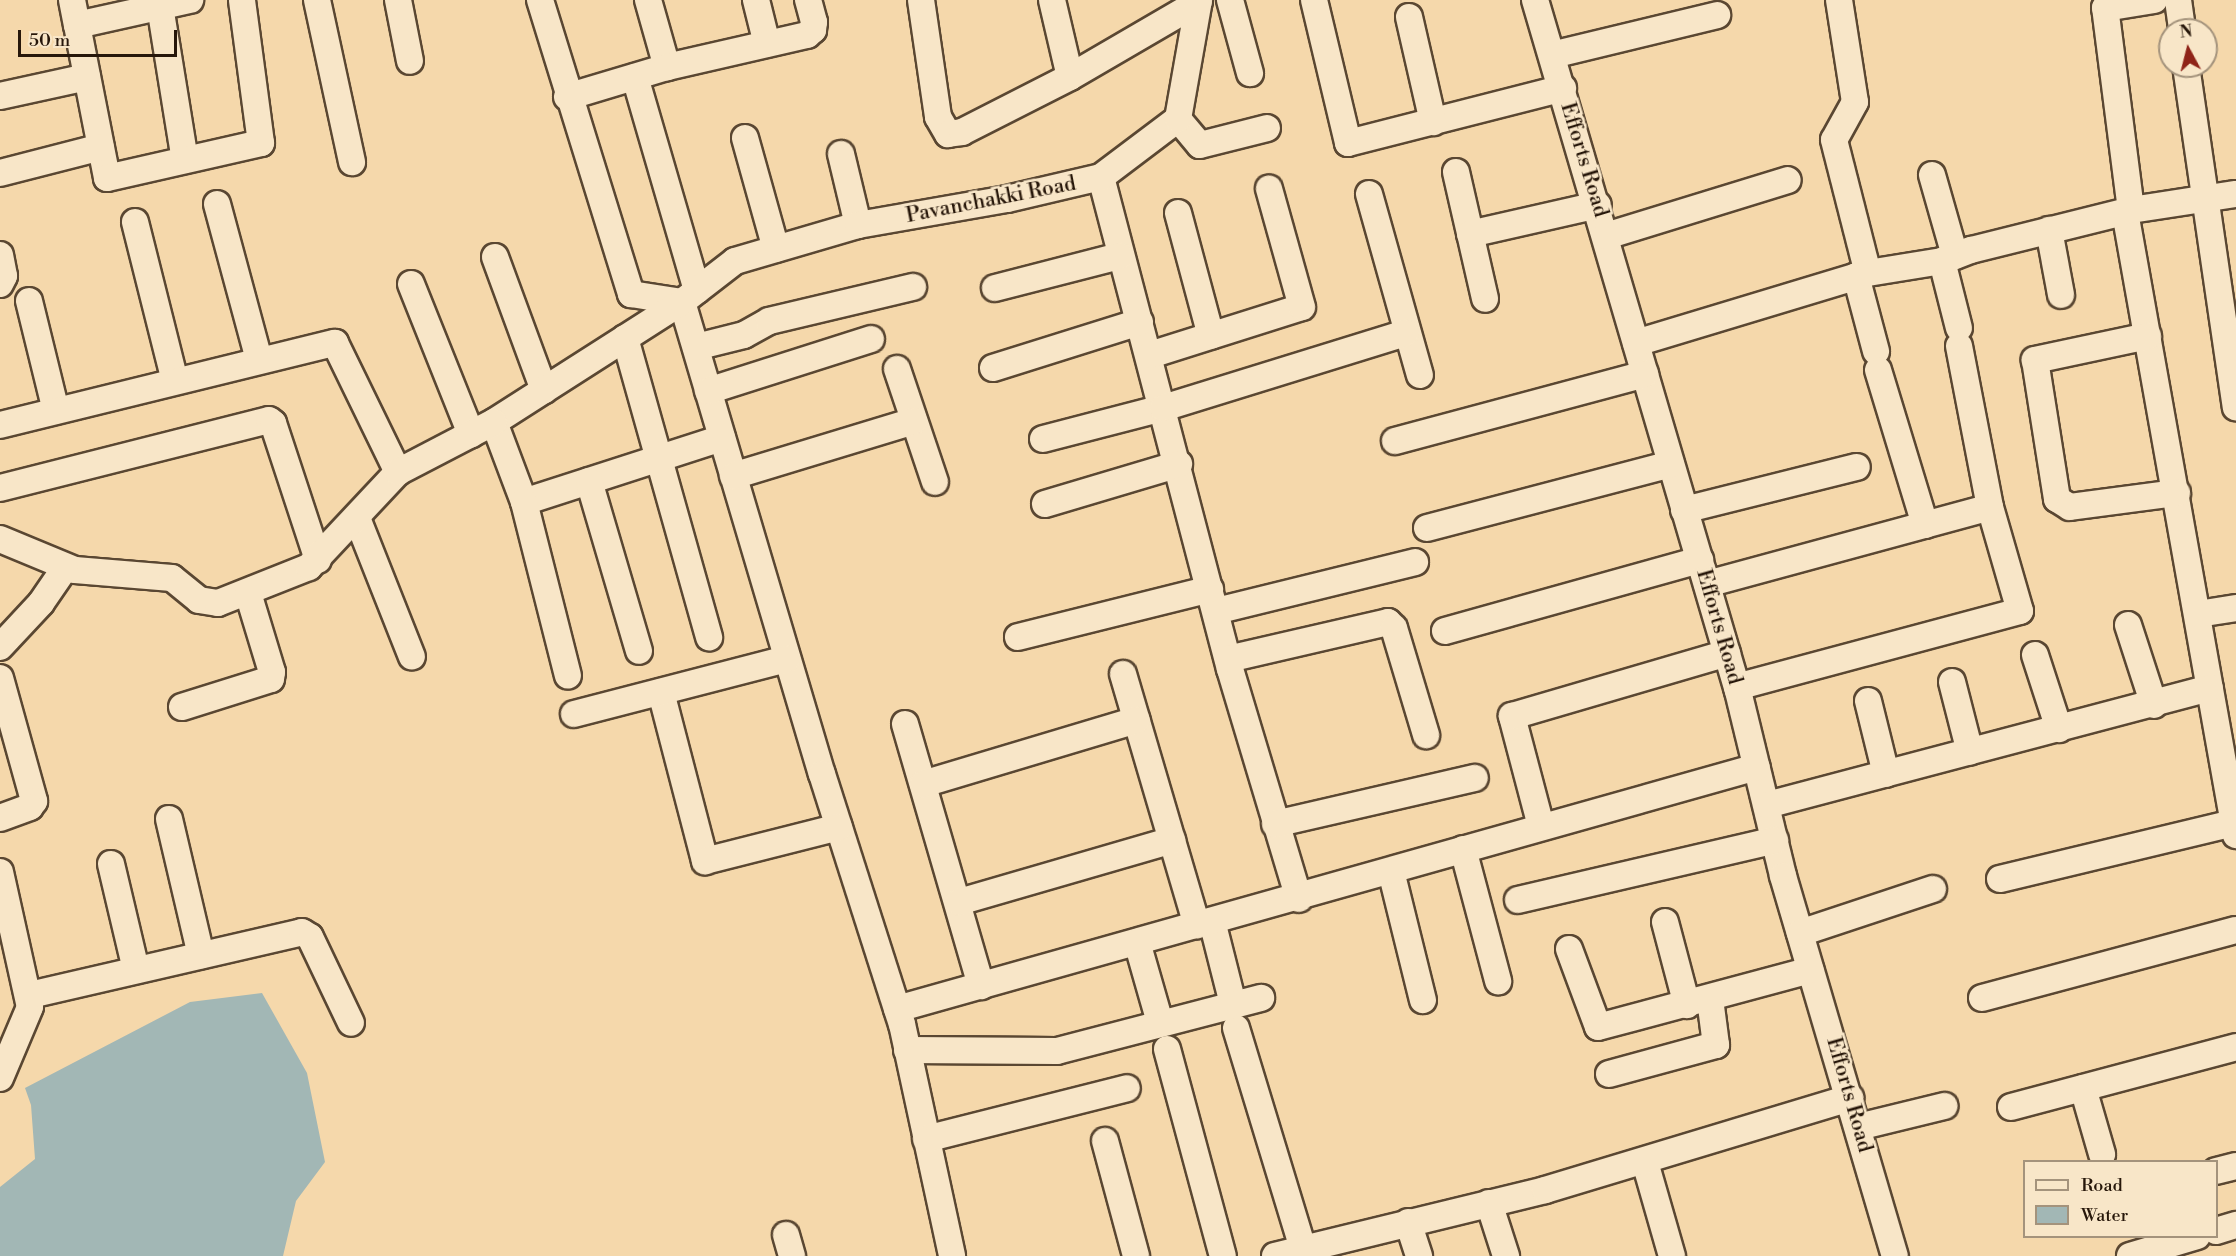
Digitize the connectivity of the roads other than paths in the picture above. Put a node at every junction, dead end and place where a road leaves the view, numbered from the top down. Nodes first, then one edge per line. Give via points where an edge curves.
1 (72, 0) edge
2 (190, 0) edge
3 (242, 0) edge
4 (317, 0) edge
5 (398, 0) edge
6 (540, 0) edge
7 (648, 0) edge
8 (756, 0) edge
9 (808, 0) edge
10 (921, 0) edge
11 (1052, 0) edge
12 (1230, 0) edge
13 (1314, 0) edge
14 (1535, 0) edge
15 (1839, 0) edge
16 (2154, 0) edge
17 (2178, 0) edge
18 (1199, 1) edge
19 (160, 3) edge
20 (1717, 15) dead end
21 (1409, 17) dead end
22 (2180, 18) edge
23 (77, 25) junction
24 (767, 44) junction
25 (1552, 55) junction
26 (410, 61) dead end
27 (667, 67) junction
28 (1250, 72) dead end
29 (87, 77) junction
30 (635, 77) junction
31 (1070, 77) junction
32 (2188, 78) edge
33 (1563, 88) junction
34 (0, 96) edge
35 (567, 97) junction
36 (1178, 118) junction
37 (1433, 122) junction
38 (1267, 128) dead end
39 (745, 138) dead end
40 (101, 147) junction
41 (842, 154) dead end
42 (185, 160) junction
43 (352, 162) dead end
44 (1456, 172) dead end
45 (0, 173) edge
46 (1932, 175) dead end
47 (1101, 177) junction
48 (1788, 180) dead end
49 (1269, 189) dead end
50 (1369, 194) dead end
51 (2236, 194) edge
52 (2203, 198) junction
53 (217, 204) dead end
54 (1598, 205) junction
55 (2128, 211) junction
56 (1178, 213) dead end
57 (135, 222) dead end
58 (858, 225) junction
59 (2049, 230) junction
60 (1470, 234) junction
61 (1606, 236) junction
62 (776, 249) junction
63 (0, 255) edge
64 (495, 256) dead end
65 (1120, 256) junction
66 (1948, 259) junction
67 (1862, 275) junction
68 (0, 284) edge
69 (411, 284) dead end
70 (913, 287) dead end
71 (995, 288) dead end
72 (690, 296) junction
73 (2061, 296) dead end
74 (1485, 299) dead end
75 (28, 301) dead end
76 (1140, 322) junction
77 (1406, 333) junction
78 (1211, 336) junction
79 (2148, 336) junction
80 (625, 338) junction
81 (870, 339) dead end
82 (1636, 343) junction
83 (696, 347) junction
84 (1150, 355) junction
85 (259, 360) junction
86 (897, 369) dead end
87 (993, 369) dead end
88 (1645, 374) junction
89 (1420, 375) dead end
90 (175, 381) junction
91 (544, 390) junction
92 (708, 391) junction
93 (2236, 407) edge
94 (1163, 408) junction
95 (56, 411) junction
96 (914, 421) junction
97 (494, 422) junction
98 (0, 425) edge
99 (471, 434) junction
100 (722, 438) junction
101 (1043, 439) dead end
102 (1395, 441) dead end
103 (660, 458) junction
104 (1179, 464) junction
105 (1671, 464) junction
106 (1857, 467) dead end
107 (398, 472) junction
108 (733, 476) junction
109 (589, 481) junction
110 (935, 482) dead end
111 (0, 488) edge
112 (2177, 493) junction
113 (524, 502) junction
114 (1045, 504) dead end
115 (1990, 507) junction
116 (1684, 510) junction
117 (357, 518) junction
118 (1925, 525) junction
119 (1427, 528) dead end
120 (0, 539) edge
121 (318, 560) junction
122 (1415, 562) dead end
123 (63, 571) junction
124 (1703, 572) junction
125 (248, 593) junction
126 (1213, 600) junction
127 (2236, 608) edge
128 (2199, 614) junction
129 (2128, 625) dead end
130 (1445, 631) dead end
131 (709, 637) dead end
132 (1017, 637) dead end
133 (0, 647) edge
134 (639, 651) dead end
135 (1727, 653) junction
136 (2036, 655) dead end
137 (412, 657) dead end
138 (788, 659) junction
139 (1228, 659) junction
140 (1123, 674) dead end
141 (568, 676) dead end
142 (0, 678) edge
143 (1952, 682) dead end
144 (1737, 687) junction
145 (2210, 688) junction
146 (661, 692) junction
147 (1868, 701) dead end
148 (2154, 705) junction
149 (182, 707) dead end
150 (574, 714) dead end
151 (1137, 720) junction
152 (905, 724) dead end
153 (2059, 729) junction
154 (1426, 735) dead end
155 (1970, 752) junction
156 (1757, 767) junction
157 (1886, 774) junction
158 (1474, 778) dead end
159 (924, 784) junction
160 (1767, 805) junction
161 (0, 818) edge
162 (169, 819) dead end
163 (1275, 824) junction
164 (1541, 826) junction
165 (839, 827) junction
166 (2235, 829) edge
167 (1172, 840) junction
168 (1775, 840) junction
169 (1463, 849) junction
170 (111, 864) dead end
171 (1391, 871) junction
172 (0, 872) edge
173 (2000, 879) dead end
174 (1933, 889) dead end
175 (1299, 899) junction
176 (1518, 900) dead end
177 (959, 902) junction
178 (1665, 922) dead end
179 (1204, 923) junction
180 (2236, 930) edge
181 (1800, 933) junction
182 (1137, 942) junction
183 (1569, 948) dead end
184 (201, 955) junction
185 (136, 970) junction
186 (1811, 970) junction
187 (1498, 981) dead end
188 (981, 987) junction
189 (30, 995) junction
190 (1232, 996) dead end
191 (1261, 998) dead end
192 (1982, 998) dead end
193 (1423, 1000) dead end
194 (1699, 1002) junction
195 (897, 1009) junction
196 (1158, 1015) dead end
197 (351, 1023) dead end
198 (1236, 1028) dead end
199 (2236, 1047) edge
200 (1167, 1049) dead end
201 (907, 1050) junction
202 (1609, 1074) dead end
203 (0, 1078) edge
204 (1127, 1088) dead end
205 (2083, 1088) junction
206 (1850, 1098) junction
207 (1944, 1106) dead end
208 (2011, 1107) dead end
209 (1858, 1127) junction
210 (926, 1139) junction
211 (1104, 1141) dead end
212 (2102, 1154) dead end
213 (1645, 1162) junction
214 (2236, 1166) edge
215 (2218, 1171) edge
216 (1489, 1203) junction
217 (1408, 1222) junction
218 (2236, 1225) edge
219 (2218, 1231) edge
220 (2190, 1238) edge
221 (1303, 1249) junction
222 (1335, 1249) edge
223 (952, 1256) edge
224 (1136, 1256) edge
225 (1223, 1256) edge
226 (1275, 1256) edge
227 (1419, 1256) edge
228 (1506, 1256) edge
229 (1672, 1256) edge
230 (1896, 1256) edge
231 (2130, 1256) edge

1 - 23 street
2 - 19 street
3 - 42 street via 261,143
4 - 43 street
5 - 26 street
6 - 35 street
7 - 27 street
8 - 24 street
9 - 24 street via 813,30
10 - 31 street via 938,117 948,134 962,132
11 - 31 street
12 - 28 street
13 - 37 street via 1348,143
14 - 25 street, Efforts Road
15 - 67 street via 1856,102 1834,140
16 - 55 street via 2105,8
17 - 22 street
18 - 31 street
18 - 36 street
19 - 23 street
19 - 42 street
20 - 25 street
21 - 37 street
23 - 29 street
24 - 27 street
25 - 33 street, Efforts Road
27 - 30 street
29 - 34 street
29 - 40 street
30 - 35 street
30 - 72 street
32 - 52 street
33 - 37 street
33 - 54 street, Efforts Road
35 - 72 street via 631,294
36 - 38 street via 1200,145
36 - 47 street, Pavanchakki Road
39 - 62 street
40 - 42 street via 107,178
40 - 45 street
41 - 58 street
44 - 60 street
46 - 66 street
47 - 58 street, Pavanchakki Road via 1007,199
47 - 65 street
48 - 61 street
49 - 78 street via 1302,307
50 - 77 street
51 - 52 street
52 - 55 street
52 - 93 street
53 - 85 street
54 - 60 street
54 - 61 street, Efforts Road
55 - 59 street
55 - 79 street
56 - 78 street
57 - 90 street
58 - 62 street, Pavanchakki Road
59 - 66 street
59 - 73 street
60 - 74 street
61 - 82 street, Efforts Road
62 - 72 street, Pavanchakki Road via 735,261
63 - 68 street via 4,276
64 - 91 street
65 - 71 street
65 - 76 street
66 - 67 street
66 - 115 street
67 - 82 street
67 - 118 street via 1877,361
69 - 99 street
70 - 83 street via 769,321 744,335
72 - 80 street, Pavanchakki Road
72 - 83 street
75 - 95 street
76 - 84 street
76 - 87 street
77 - 89 street
77 - 94 street
78 - 84 street
79 - 112 street
79 - 112 street via 2035,360 2057,499 2070,507
80 - 91 street, Pavanchakki Road
80 - 103 street
81 - 92 street
82 - 88 street, Efforts Road
83 - 92 street
84 - 94 street
85 - 90 street
85 - 107 street via 335,343 342,349
86 - 96 street
88 - 102 street
88 - 105 street, Efforts Road
90 - 95 street
91 - 97 street, Pavanchakki Road
92 - 100 street
94 - 101 street
94 - 104 street
95 - 98 street
96 - 108 street
96 - 110 street
97 - 99 street, Pavanchakki Road
97 - 113 street
99 - 107 street, Pavanchakki Road
100 - 103 street
100 - 108 street
103 - 109 street
103 - 131 street
104 - 114 street
104 - 126 street
105 - 116 street, Efforts Road
105 - 119 street
106 - 116 street
107 - 117 street
108 - 138 street
109 - 113 street
109 - 134 street
111 - 121 street via 269,420
112 - 128 street
113 - 141 street
115 - 118 street
115 - 144 street via 2020,610
116 - 124 street, Efforts Road
117 - 121 street
117 - 137 street
118 - 124 street
120 - 123 street
121 - 125 street
122 - 126 street
123 - 125 street via 162,577 179,582 200,600 218,603
123 - 133 street via 41,603
124 - 130 street
124 - 135 street, Efforts Road
125 - 149 street via 273,672 271,679
126 - 132 street
126 - 139 street
127 - 128 street
128 - 145 street
129 - 148 street
135 - 144 street, Efforts Road
135 - 164 street via 1512,716
136 - 153 street
138 - 146 street
138 - 165 street
139 - 154 street via 1388,622 1394,628
139 - 163 street
140 - 151 street
142 - 161 street via 34,801 30,807
143 - 155 street
144 - 156 street, Efforts Road
145 - 148 street
145 - 166 street
146 - 150 street
146 - 165 street via 705,861
147 - 157 street
148 - 153 street
151 - 159 street
151 - 167 street
152 - 159 street
153 - 155 street
155 - 157 street
156 - 160 street, Efforts Road
156 - 164 street
157 - 160 street
158 - 163 street
159 - 177 street
160 - 168 street, Efforts Road
162 - 184 street
163 - 175 street
164 - 169 street
165 - 195 street
166 - 173 street
167 - 177 street
167 - 179 street
168 - 176 street
168 - 181 street, Efforts Road
169 - 171 street
169 - 187 street
170 - 185 street
171 - 175 street
171 - 193 street
172 - 189 street
174 - 181 street
175 - 179 street
177 - 188 street
178 - 194 street
179 - 182 street
179 - 190 street
180 - 192 street
181 - 186 street, Efforts Road
182 - 188 street
182 - 196 street
183 - 194 street via 1598,1027
184 - 185 street
184 - 197 street via 302,932 310,937
185 - 189 street
186 - 194 street
186 - 206 street, Efforts Road
188 - 195 street
189 - 203 street via 27,1016
191 - 201 street via 1057,1051
194 - 202 street via 1716,1045
195 - 201 street
198 - 221 street
199 - 205 street
200 - 225 street
201 - 210 street
204 - 210 street
205 - 208 street
205 - 212 street
206 - 209 street, Efforts Road
206 - 213 street
207 - 209 street
209 - 230 street, Efforts Road
210 - 223 street
211 - 224 street
213 - 216 street
213 - 229 street
214 - 215 street
216 - 217 street
216 - 228 street
217 - 222 street
217 - 227 street
218 - 219 street
220 - 231 street
221 - 222 street
221 - 226 street

